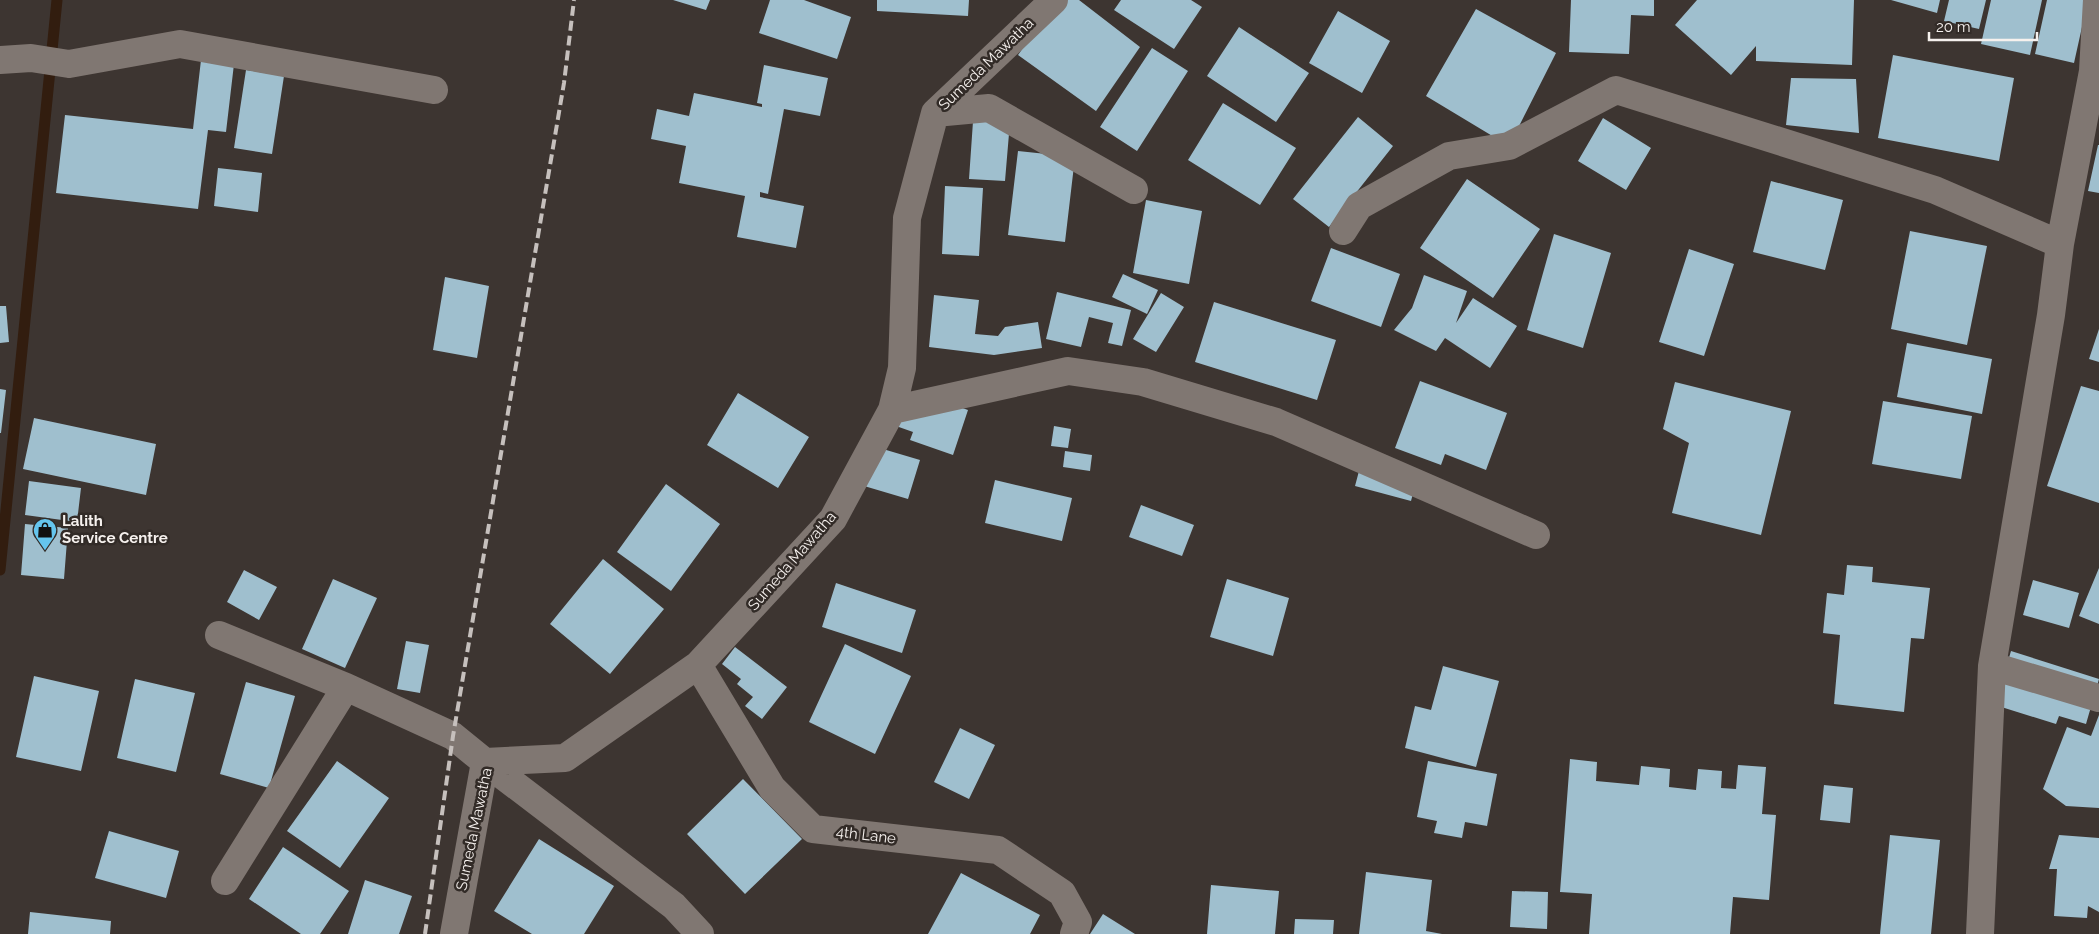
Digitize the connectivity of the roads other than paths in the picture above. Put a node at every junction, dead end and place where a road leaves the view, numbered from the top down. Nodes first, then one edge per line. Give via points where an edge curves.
1 (1054, 0) edge
2 (2097, 0) edge
3 (0, 60) edge
4 (434, 90) dead end
5 (935, 113) junction
6 (1134, 190) dead end
7 (1343, 231) dead end
8 (2060, 244) junction
9 (892, 410) junction
10 (1536, 535) dead end
11 (219, 635) dead end
12 (698, 665) junction
13 (1992, 666) junction
14 (346, 687) junction
15 (2099, 698) edge
16 (485, 762) junction
17 (225, 881) dead end
18 (454, 934) edge
19 (700, 934) edge
20 (1074, 934) edge
21 (1980, 934) edge

1 - 5 street, Sumeda Mawatha
2 - 8 street via 2093,71
3 - 4 street via 31,58 69,64 180,44
5 - 6 street via 990,108
5 - 9 street, Sumeda Mawatha via 907,218 902,368
7 - 8 street via 1359,206 1449,156 1509,146 1616,90 1936,190
8 - 13 street
9 - 10 street via 1068,371 1143,382 1276,422
9 - 12 street, Sumeda Mawatha via 833,519
11 - 14 street
12 - 16 street, Sumeda Mawatha via 565,758
12 - 20 street, 4th Lane via 772,788 813,829 998,850 1062,893 1078,922
13 - 15 street
13 - 21 street
14 - 16 street via 453,736
14 - 17 street
16 - 18 street, Sumeda Mawatha
16 - 19 street via 674,906

